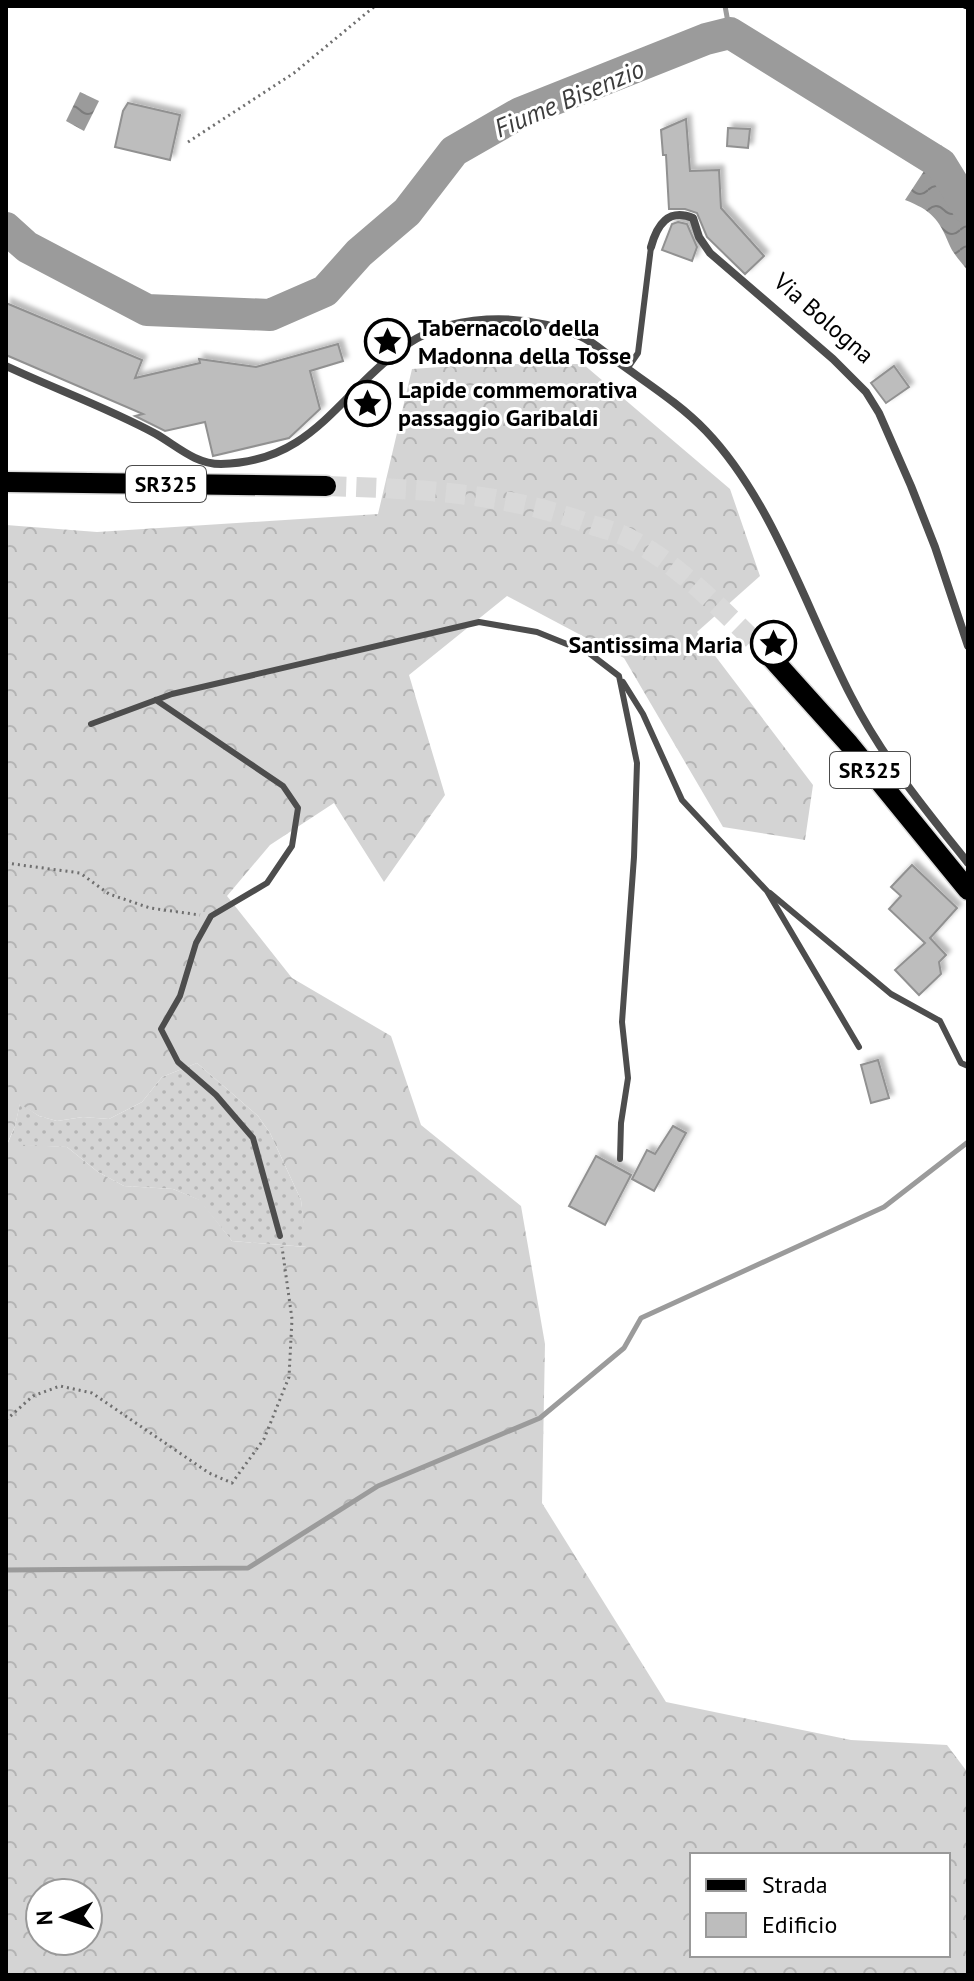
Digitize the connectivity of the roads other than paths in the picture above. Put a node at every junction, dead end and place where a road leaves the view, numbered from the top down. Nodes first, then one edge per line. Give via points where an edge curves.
1 (651, 247) joint
2 (6, 366) edge
3 (627, 369) junction
4 (6, 482) edge
5 (326, 486) tunnel mouth
6 (968, 646) edge
7 (768, 654) tunnel mouth
8 (619, 676) junction
9 (156, 700) junction
10 (91, 724) dead end
11 (968, 863) edge
12 (968, 890) edge
13 (767, 891) junction
14 (859, 1047) dead end
15 (968, 1066) edge
16 (620, 1159) dead end
17 (280, 1236) road end

1 - 3 lane, Via Bologna via 638,353
1 - 6 street, Via Bologna via 667,217 693,218 710,253 866,392 911,486
2 - 3 street via 156,434 203,462 226,464 284,450 312,434 401,348 430,332 472,321 510,319 547,325 583,337
3 - 11 street via 675,403 729,459 768,524 867,727
4 - 5 main road, SR325
7 - 12 main road, SR325
8 - 9 lane via 589,653 537,632 479,622
8 - 13 lane via 643,714 682,800
8 - 16 lane via 637,763 622,1022 628,1078
9 - 10 lane
9 - 17 lane via 283,786 298,808 292,846 267,883 211,916 196,943 180,996 161,1029 178,1062 253,1138
13 - 14 lane
13 - 15 lane via 891,994 940,1021 961,1063

